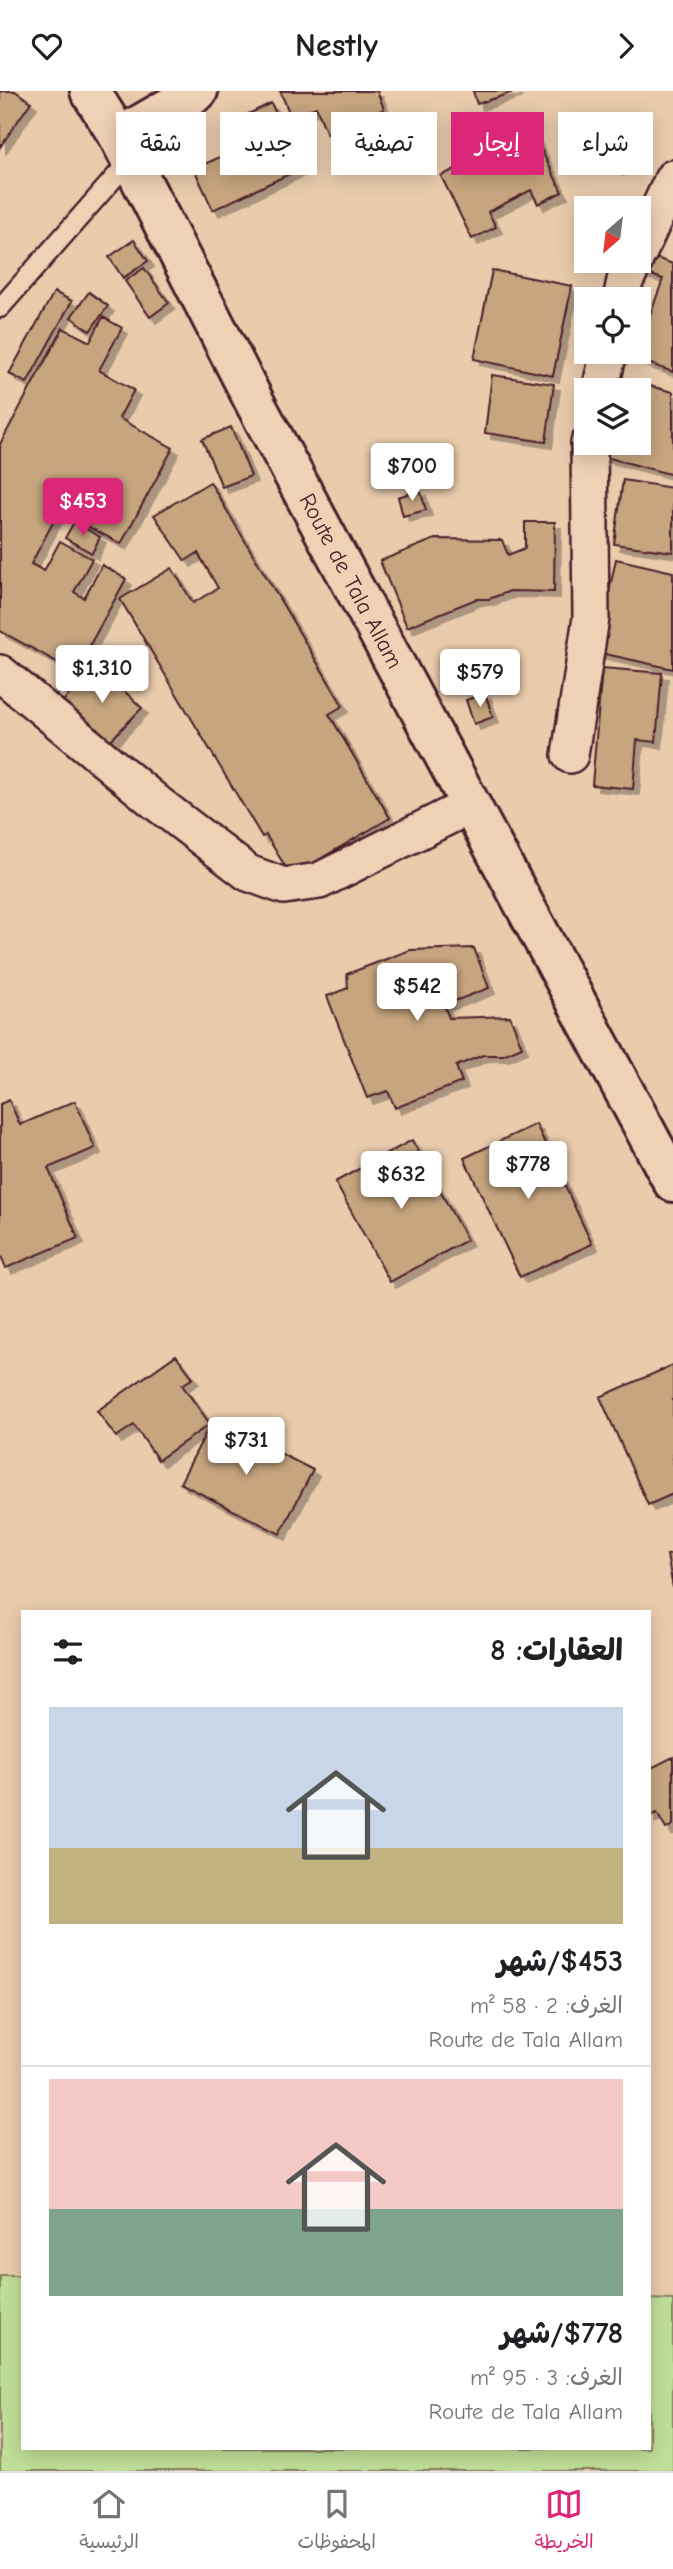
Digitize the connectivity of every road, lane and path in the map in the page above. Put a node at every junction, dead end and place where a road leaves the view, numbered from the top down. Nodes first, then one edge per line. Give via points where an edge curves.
1 (90, 91) edge
2 (198, 91) edge
3 (171, 112) edge
4 (116, 133) edge
5 (116, 160) edge
6 (139, 175) edge
7 (673, 179) edge
8 (651, 226) edge
9 (0, 308) edge
10 (589, 455) edge
11 (0, 673) edge
12 (570, 755) dead end
13 (471, 805) junction
14 (673, 1182) edge

1 - 4 main road, Route de Tala Allam
2 - 3 main road
5 - 9 lane
6 - 13 main road, Route de Tala Allam via 255,403
7 - 8 street
10 - 12 street via 592,618
11 - 13 street via 248,873 284,886 319,881
13 - 14 main road, Route de Tala Allam

